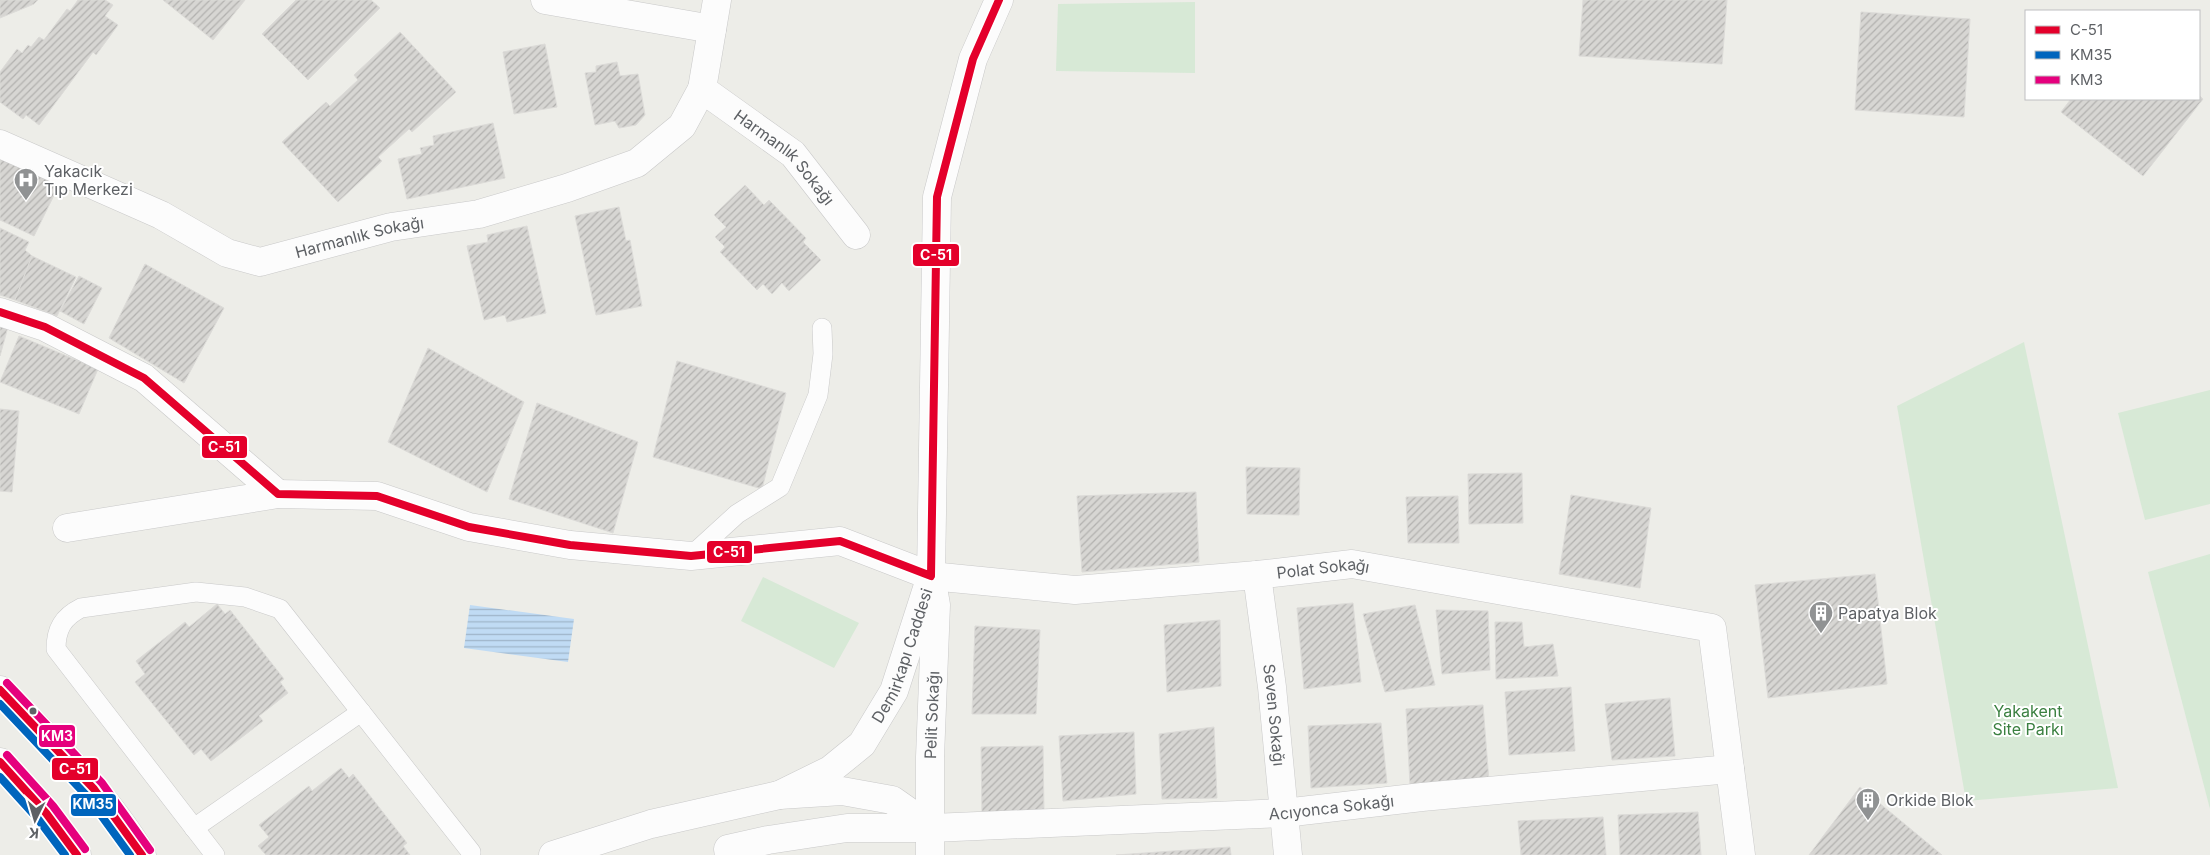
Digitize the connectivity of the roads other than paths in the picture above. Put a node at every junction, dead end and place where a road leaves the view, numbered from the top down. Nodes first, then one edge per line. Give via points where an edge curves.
1 (545, 0) edge
2 (717, 0) edge
3 (999, 0) edge
4 (712, 29) junction
5 (702, 89) junction
6 (0, 144) edge
7 (856, 235) dead end
8 (0, 312) edge
9 (822, 328) dead end
10 (278, 494) junction
11 (67, 528) dead end
12 (691, 556) junction
13 (1257, 575) junction
14 (931, 576) junction
15 (0, 690) edge
16 (361, 712) junction
17 (0, 762) edge
18 (1730, 768) junction
19 (779, 795) junction
20 (1284, 813) junction
21 (194, 828) junction
22 (932, 828) junction
23 (471, 852) dead end
24 (77, 855) edge
25 (142, 855) edge
26 (215, 855) edge
27 (553, 855) edge
28 (729, 855) edge
29 (930, 855) edge
30 (1288, 855) edge
31 (1741, 855) edge

1 - 4 street
2 - 4 street, Harmanlık Sokağı
3 - 14 street, Demirkapı Caddesi via 973,59 937,197
4 - 5 street, Harmanlık Sokağı
5 - 6 street, Harmanlık Sokağı via 682,126 637,164 478,214 391,227 260,262 227,253 161,214
5 - 7 street, Harmanlık Sokağı via 792,154
8 - 10 street via 45,327 144,378
9 - 12 lane via 823,354 818,395 780,487 737,514
10 - 11 street, Polat Sokağı
10 - 12 street, Polat Sokağı via 376,496 469,527 570,545
12 - 14 street, Polat Sokağı via 840,541
13 - 14 street, Polat Sokağı via 1075,590
13 - 18 street, Polat Sokağı via 1352,564 1712,628
13 - 20 street, Seven Sokağı
14 - 19 street, Demirkapı Caddesi via 894,691 862,744 830,770
14 - 22 street, Pelit Sokağı via 936,605 930,757
15 - 25 street via 80,774
16 - 21 lane
16 - 21 lane via 280,609 245,597 196,592 81,608 71,613 58,630 56,649
16 - 23 lane
17 - 24 street via 46,813
18 - 20 street, Acıyonca Sokağı via 1422,796
18 - 31 street
19 - 22 street via 842,791 892,800
19 - 27 street, Demirkapı Caddesi via 651,824
20 - 22 street, Acıyonca Sokağı
20 - 30 street, Seven Sokağı
21 - 26 lane
22 - 28 street, Acıyonca Sokağı via 847,828 728,848
22 - 29 street, Pelit Sokağı

